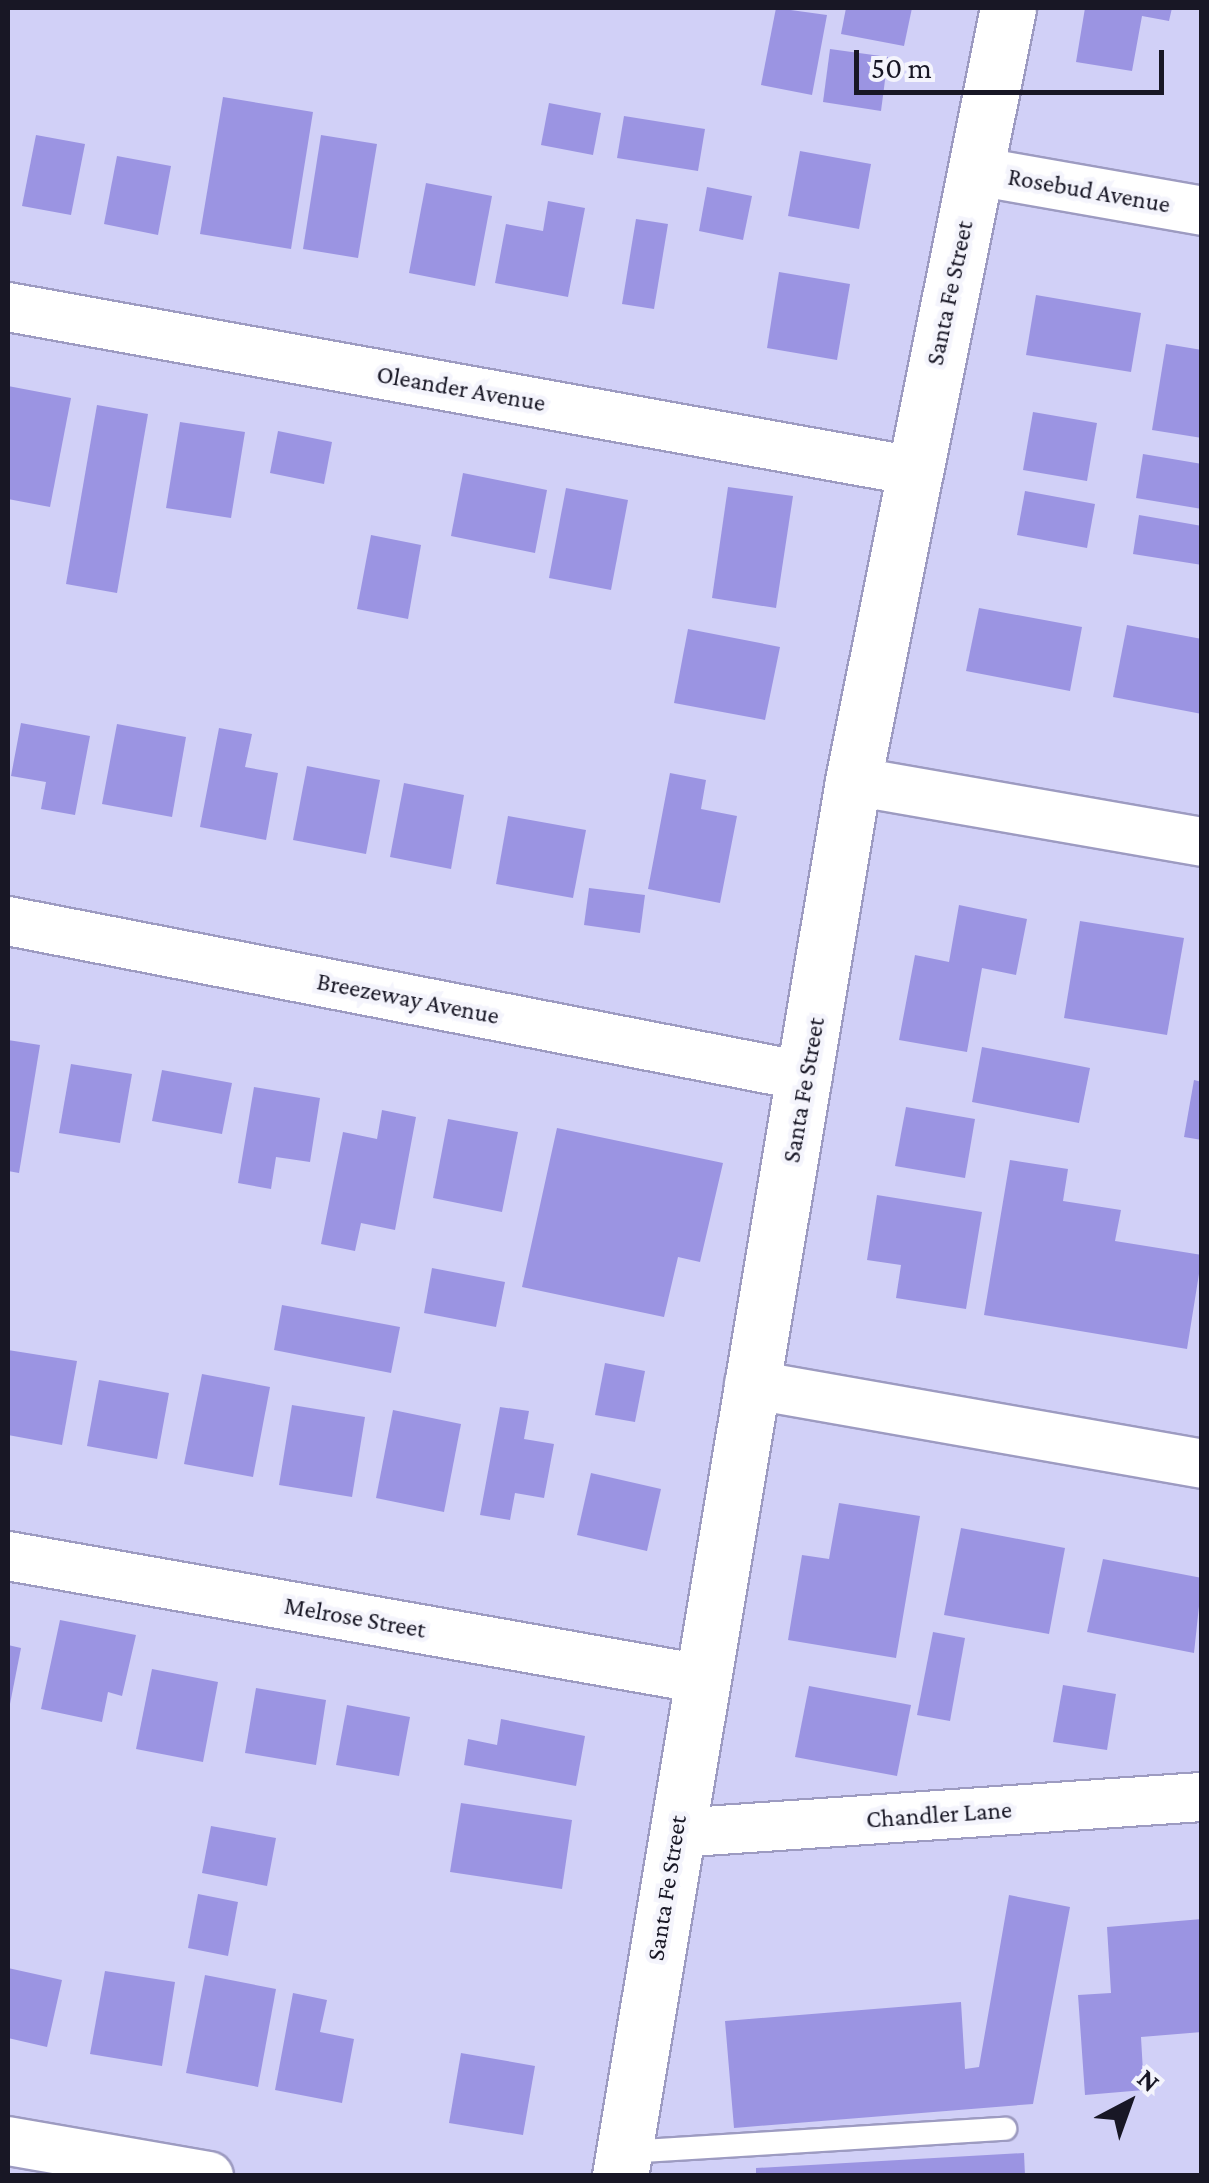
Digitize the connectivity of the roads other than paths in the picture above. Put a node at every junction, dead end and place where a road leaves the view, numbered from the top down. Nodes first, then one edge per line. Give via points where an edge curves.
1 (1008, 8) edge
2 (976, 171) junction
3 (1202, 211) edge
4 (8, 306) edge
5 (914, 471) junction
6 (853, 780) junction
7 (1202, 842) edge
8 (8, 921) edge
9 (808, 1077) junction
10 (749, 1384) junction
11 (1202, 1464) edge
12 (8, 1556) edge
13 (702, 1679) junction
14 (1202, 1797) edge
15 (676, 1833) junction
16 (1005, 2129) dead end
17 (8, 2141) edge
18 (622, 2164) edge
19 (208, 2176) edge

1 - 2 main road, Santa Fe Street
2 - 3 street, Rosebud Avenue
2 - 5 main road, Santa Fe Street
4 - 5 street, Oleander Avenue
5 - 6 main road, Santa Fe Street
6 - 7 street
6 - 9 main road, Santa Fe Street
8 - 9 street, Breezeway Avenue
9 - 10 main road, Santa Fe Street
10 - 11 street
10 - 13 main road, Santa Fe Street
12 - 13 street, Melrose Street
13 - 15 main road, Santa Fe Street
14 - 15 street, Chandler Lane
15 - 18 main road, Santa Fe Street
16 - 18 lane
17 - 19 street

